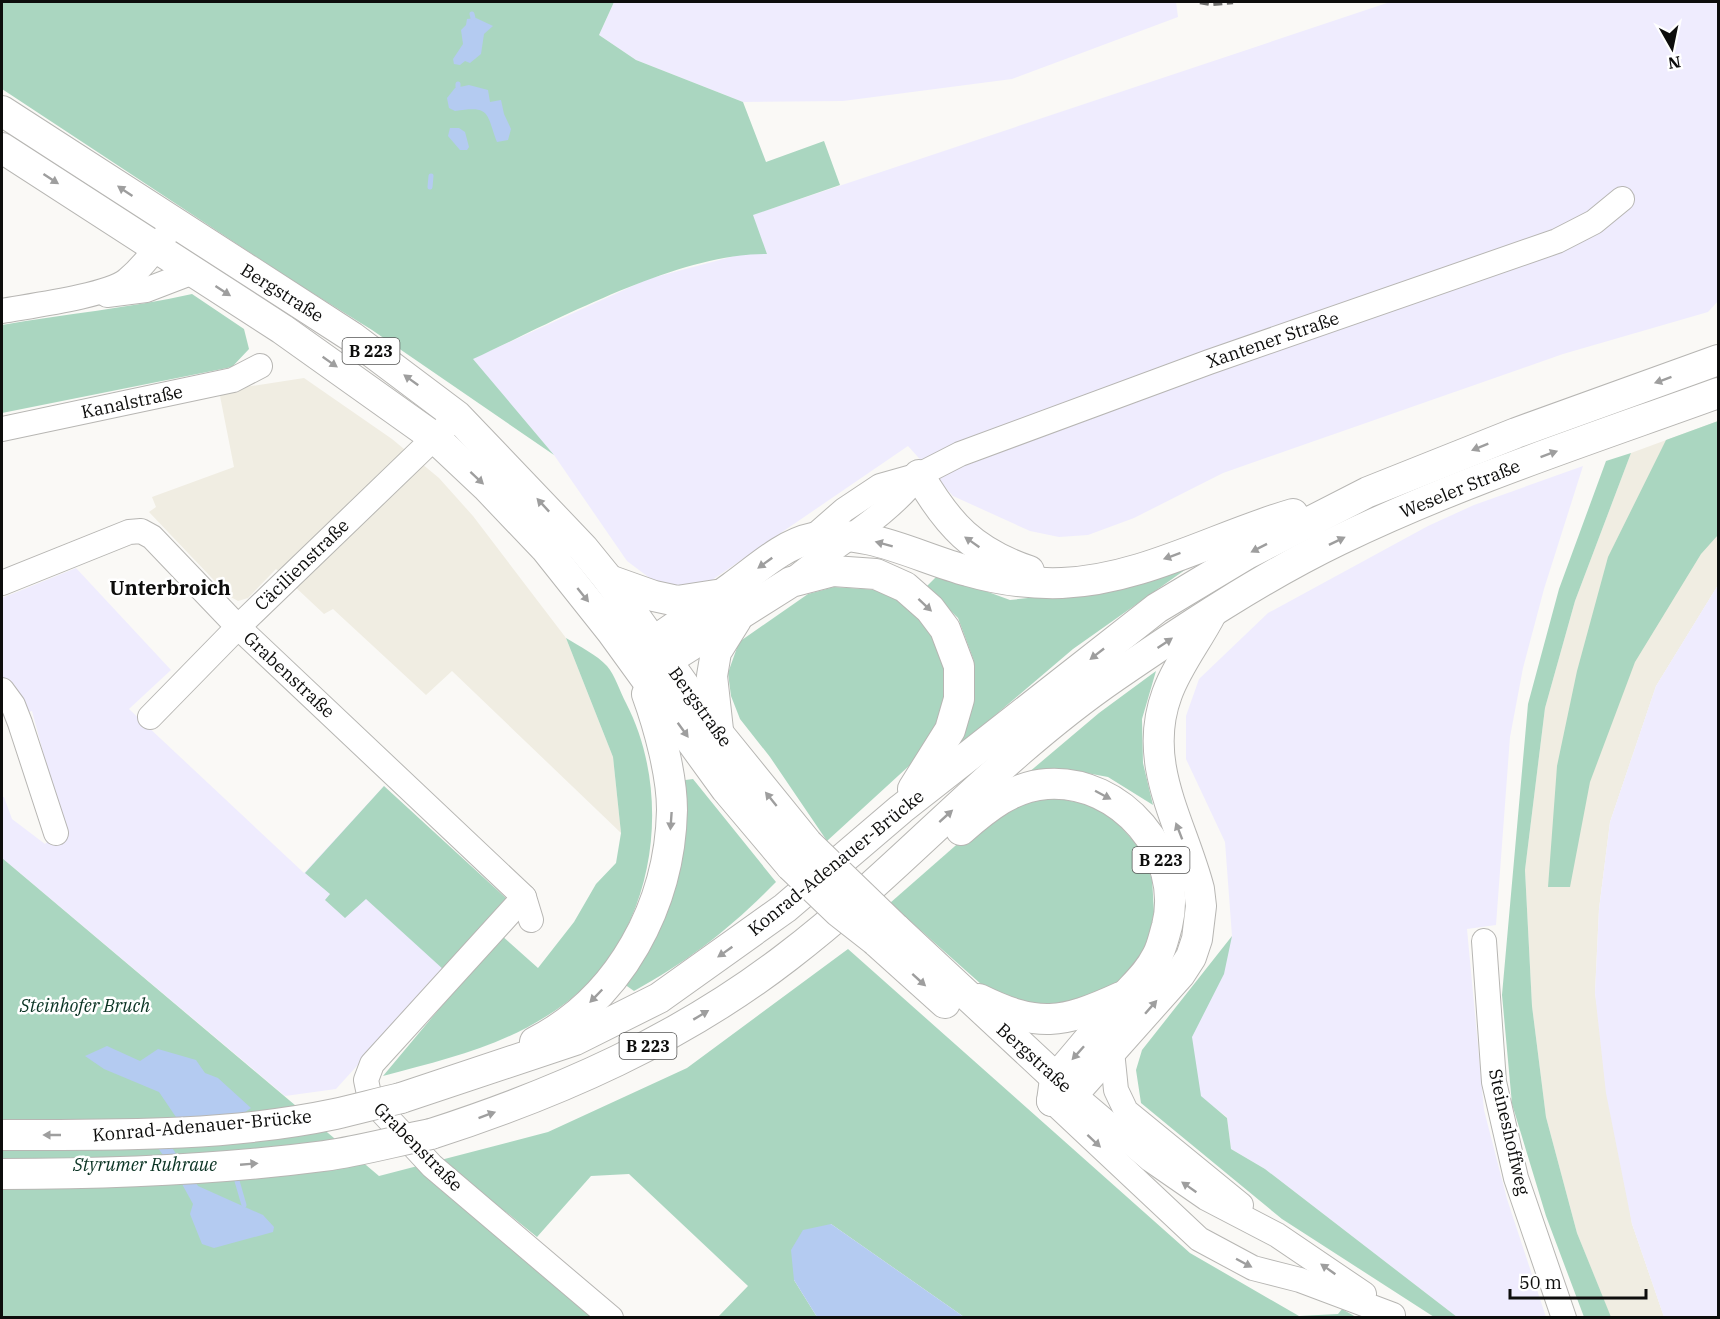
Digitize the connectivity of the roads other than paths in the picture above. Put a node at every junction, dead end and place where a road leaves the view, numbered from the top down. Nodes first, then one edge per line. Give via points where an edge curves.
1 (2, 111) edge
2 (2, 148) edge
3 (1622, 199) dead end
4 (174, 223) junction
5 (156, 248) junction
6 (194, 272) junction
7 (93, 292) junction
8 (2, 311) edge
9 (1719, 360) edge
10 (260, 366) dead end
11 (1719, 393) edge
12 (457, 416) junction
13 (2, 429) edge
14 (435, 438) junction
15 (919, 475) junction
16 (1368, 492) junction
17 (847, 536) junction
18 (812, 538) junction
19 (609, 580) junction
20 (791, 582) junction
21 (2, 583) edge
22 (1063, 583) junction
23 (730, 606) junction
24 (1213, 611) junction
25 (238, 627) junction
26 (659, 651) junction
27 (636, 667) junction
28 (2, 690) edge
29 (150, 717) dead end
30 (718, 734) junction
31 (901, 809) junction
32 (56, 833) dead end
33 (800, 855) junction
34 (841, 912) junction
35 (885, 935) junction
36 (1484, 941) dead end
37 (960, 990) junction
38 (1127, 995) junction
39 (1112, 1051) junction
40 (463, 1079) junction
41 (1060, 1091) junction
42 (2, 1136) edge
43 (2, 1174) edge
44 (1277, 1235) junction
45 (1395, 1316) edge
46 (611, 1317) edge
47 (1564, 1317) edge

4 -> 1 main road, Bergstraße / B 223
2 -> 5 main road, Bergstraße / B 223
3 - 15 street, Xantener Straße via 1594,222 1557,242 1070,412 960,454
4 - 5 street
12 -> 4 main road, Bergstraße / B 223 via 352,338
5 - 6 main road, Bergstraße / B 223
5 - 7 street via 125,282
6 - 7 street via 120,296
6 -> 14 main road, Bergstraße / B 223 via 322,356
7 - 8 street
9 -> 16 main road, Weseler Straße via 1516,433
10 - 13 street, Kanalstraße via 233,380
24 -> 11 main road, Weseler Straße via 1336,541 1455,488
12 - 14 street, Cäcilienstraße
19 -> 12 main road, Bergstraße / B 223
14 - 25 street, Cäcilienstraße
14 -> 27 main road, Bergstraße / B 223 via 546,549
15 - 17 street, Xantener Straße via 903,496
15 - 18 street, Xantener Straße via 880,486
22 -> 15 main road via 1002,562 964,537 940,511
16 -> 22 main road via 1273,520 1143,567
16 -> 31 main road, Konrad-Adenauer-Brücke via 1247,554 1157,608
17 - 18 main road
17 - 20 street, Xantener Straße
22 -> 17 main road via 1006,580
18 -> 23 main road via 779,554
19 - 23 main road via 677,601
19 - 26 main road, Bergstraße / B 223
20 - 23 main road
20 -> 31 main road via 832,571 876,574 905,587 945,629 959,666 959,699 950,730
21 - 25 street, Grabenstraße via 129,532 141,531 152,537
23 - 26 main road
23 - 30 main road via 712,676
34 -> 24 main road, Konrad-Adenauer-Brücke via 961,802 1061,718
39 -> 24 main road via 1180,974 1197,939 1199,889 1164,790 1157,742 1166,696
25 - 29 street, Cäcilienstraße
25 - 46 street, Grabenstraße via 527,908 372,1064 366,1080 370,1099 432,1166
26 - 27 main road
26 - 30 main road, Bergstraße / B 223
27 -> 33 main road, Bergstraße via 726,789
27 -> 40 main road, B 223 via 654,713 672,808 660,889 645,925 620,971 586,1006 551,1034
28 - 32 street via 17,714
33 -> 30 main road, Bergstraße / B 223
31 -> 40 main road, Konrad-Adenauer-Brücke / B 223 via 785,908 659,998 575,1040
33 - 35 main road, Bergstraße, bridge via 839,912
34 -> 38 main road, B 223 via 918,866 991,804 1021,790 1047,784 1092,790 1130,812 1145,829 1163,865 1167,885 1170,904 1158,955
43 -> 34 main road, Konrad-Adenauer-Brücke / B 223, bridge via 84,1174 245,1165 327,1156 431,1134 570,1083 647,1047 720,1004 787,957
35 - 37 main road, Bergstraße / B 223
35 -> 41 main road, Bergstraße
36 - 47 street, Steineshoffweg via 1494,1082 1516,1178
37 - 38 main road, B 223 via 997,1008 1039,1020 1071,1018
37 - 41 main road, Bergstraße / B 223
38 -> 41 main road
39 - 41 main road
39 - 44 street via 1116,1090 1126,1111
40 -> 42 main road, Konrad-Adenauer-Brücke / B 223, bridge via 333,1114 256,1125 134,1135
44 -> 41 street, Bergstraße via 1206,1198
41 -> 45 street, Bergstraße via 1199,1239 1253,1268 1300,1280
45 -> 44 street, Bergstraße

